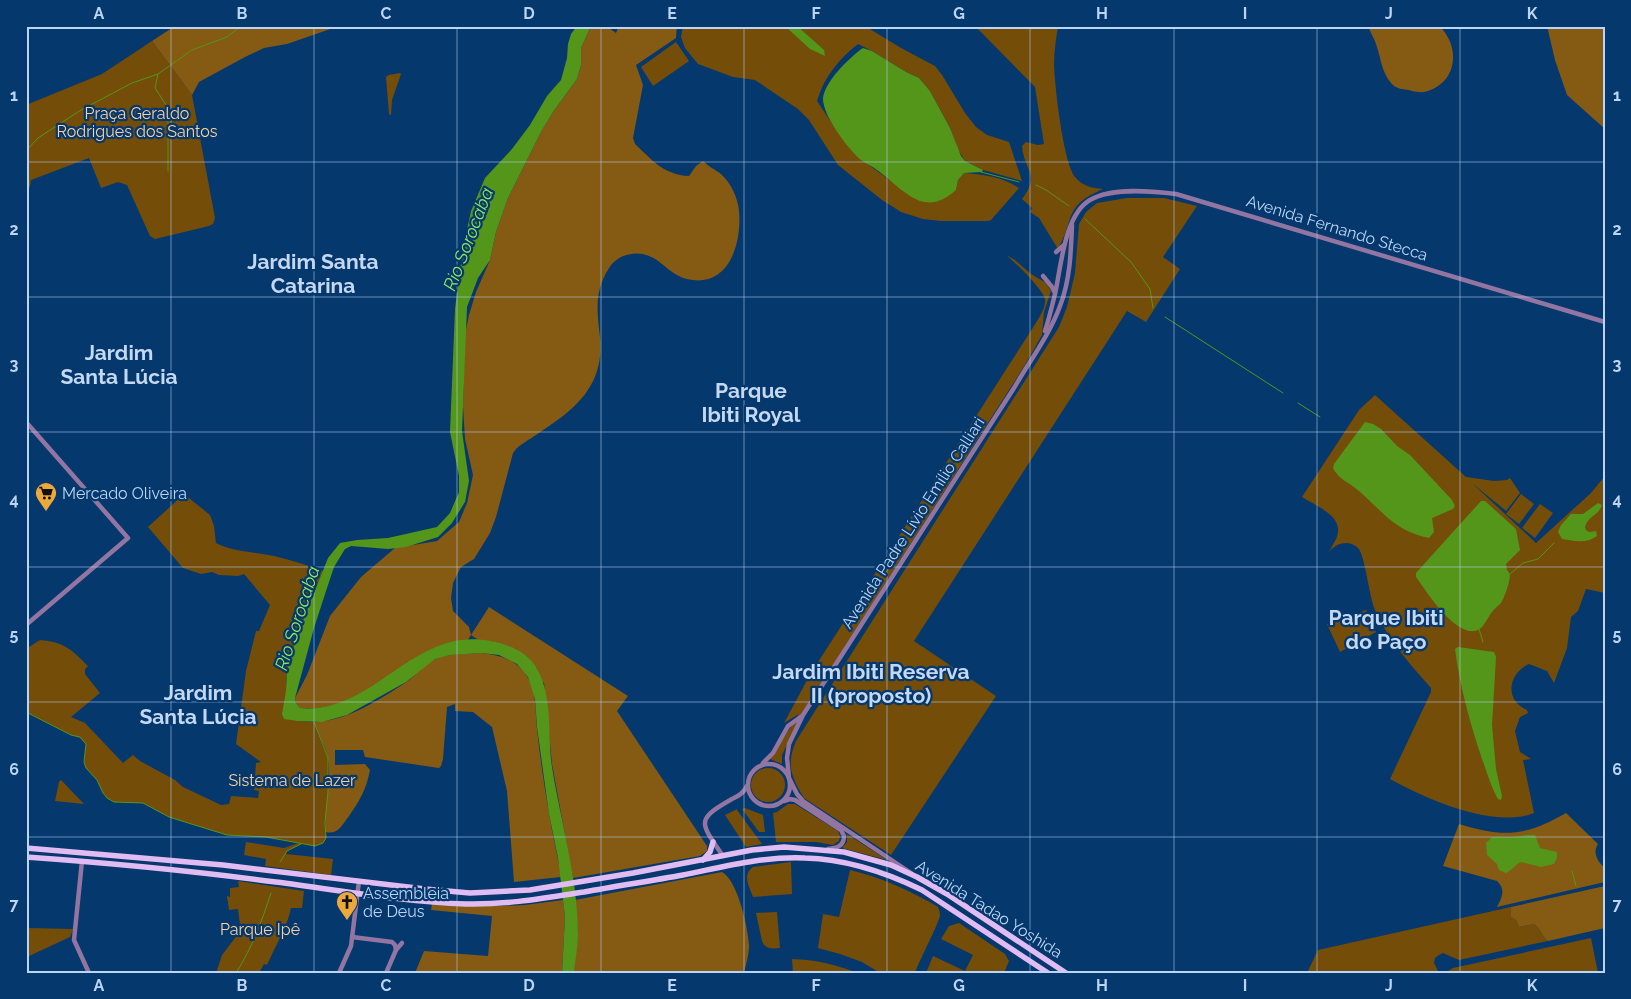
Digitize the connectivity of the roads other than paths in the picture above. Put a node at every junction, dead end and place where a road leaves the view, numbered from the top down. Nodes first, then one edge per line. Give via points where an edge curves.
1 (1072, 226) junction
2 (1064, 245) junction
3 (1056, 252) dead end
4 (1043, 276) dead end
5 (1055, 294) junction
6 (1605, 322) edge
7 (1042, 342) junction
8 (26, 422) edge
9 (26, 625) edge
10 (803, 715) junction
11 (759, 766) junction
12 (789, 778) junction
13 (747, 785) junction
14 (783, 801) junction
15 (713, 842) junction
16 (26, 848) edge
17 (826, 850) junction
18 (723, 856) junction
19 (26, 857) edge
20 (703, 860) junction
21 (82, 861) junction
22 (216, 864) junction
23 (731, 865) junction
24 (218, 874) junction
25 (917, 877) junction
26 (359, 881) junction
27 (358, 894) junction
28 (352, 937) junction
29 (402, 943) dead end
30 (396, 950) junction
31 (89, 973) edge
32 (339, 973) edge
33 (386, 973) edge
34 (1048, 973) edge
35 (1066, 973) edge

1 - 2 street, Avenida Fernando Stecca
1 - 6 street, Avenida Fernando Stecca via 1078,211 1090,200 1112,193 1146,190 1176,194
1 - 7 street, Avenida Padre Lívio Emílio Calliari via 1064,294
2 - 3 street
2 - 5 street, Avenida Padre Lívio Emílio Calliari
4 - 5 street
5 - 7 street, Avenida Padre Lívio Emílio Calliari
7 - 10 street, Avenida Padre Lívio Emílio Calliari
8 - 9 street via 128,538
10 - 11 street, Avenida Padre Lívio Emílio Calliari via 788,726 773,753
10 - 12 street, Avenida Padre Lívio Emílio Calliari via 788,749
11 - 12 street via 775,764
11 - 13 street via 750,774
12 - 14 street via 790,791
12 - 25 street via 803,801
13 - 14 street via 751,797 760,804 772,806
13 - 15 street via 743,793 706,817 706,828
14 - 17 street via 795,800 842,830 842,844
15 - 18 street
15 - 20 main road
16 - 22 main road, Avenida Tadao Yoshida
17 - 18 main road, Avenida Tadao Yoshida via 784,847
17 - 25 main road, Avenida Tadao Yoshida via 863,856
18 - 20 main road, Avenida Tadao Yoshida
18 - 23 main road
19 - 21 main road, Avenida Tadao Yoshida
20 - 26 main road, Avenida Tadao Yoshida via 530,890 425,890
21 - 24 main road, Avenida Tadao Yoshida
21 - 31 street via 74,940
22 - 24 main road
22 - 26 main road, Avenida Tadao Yoshida
23 - 27 main road, Avenida Tadao Yoshida via 530,900 475,904
23 - 34 main road, Avenida Tadao Yoshida via 806,858 869,868 922,890
24 - 27 main road, Avenida Tadao Yoshida
25 - 35 main road, Avenida Tadao Yoshida
26 - 27 street
27 - 28 street
28 - 30 street via 392,942
28 - 32 street
29 - 30 street
30 - 33 street

